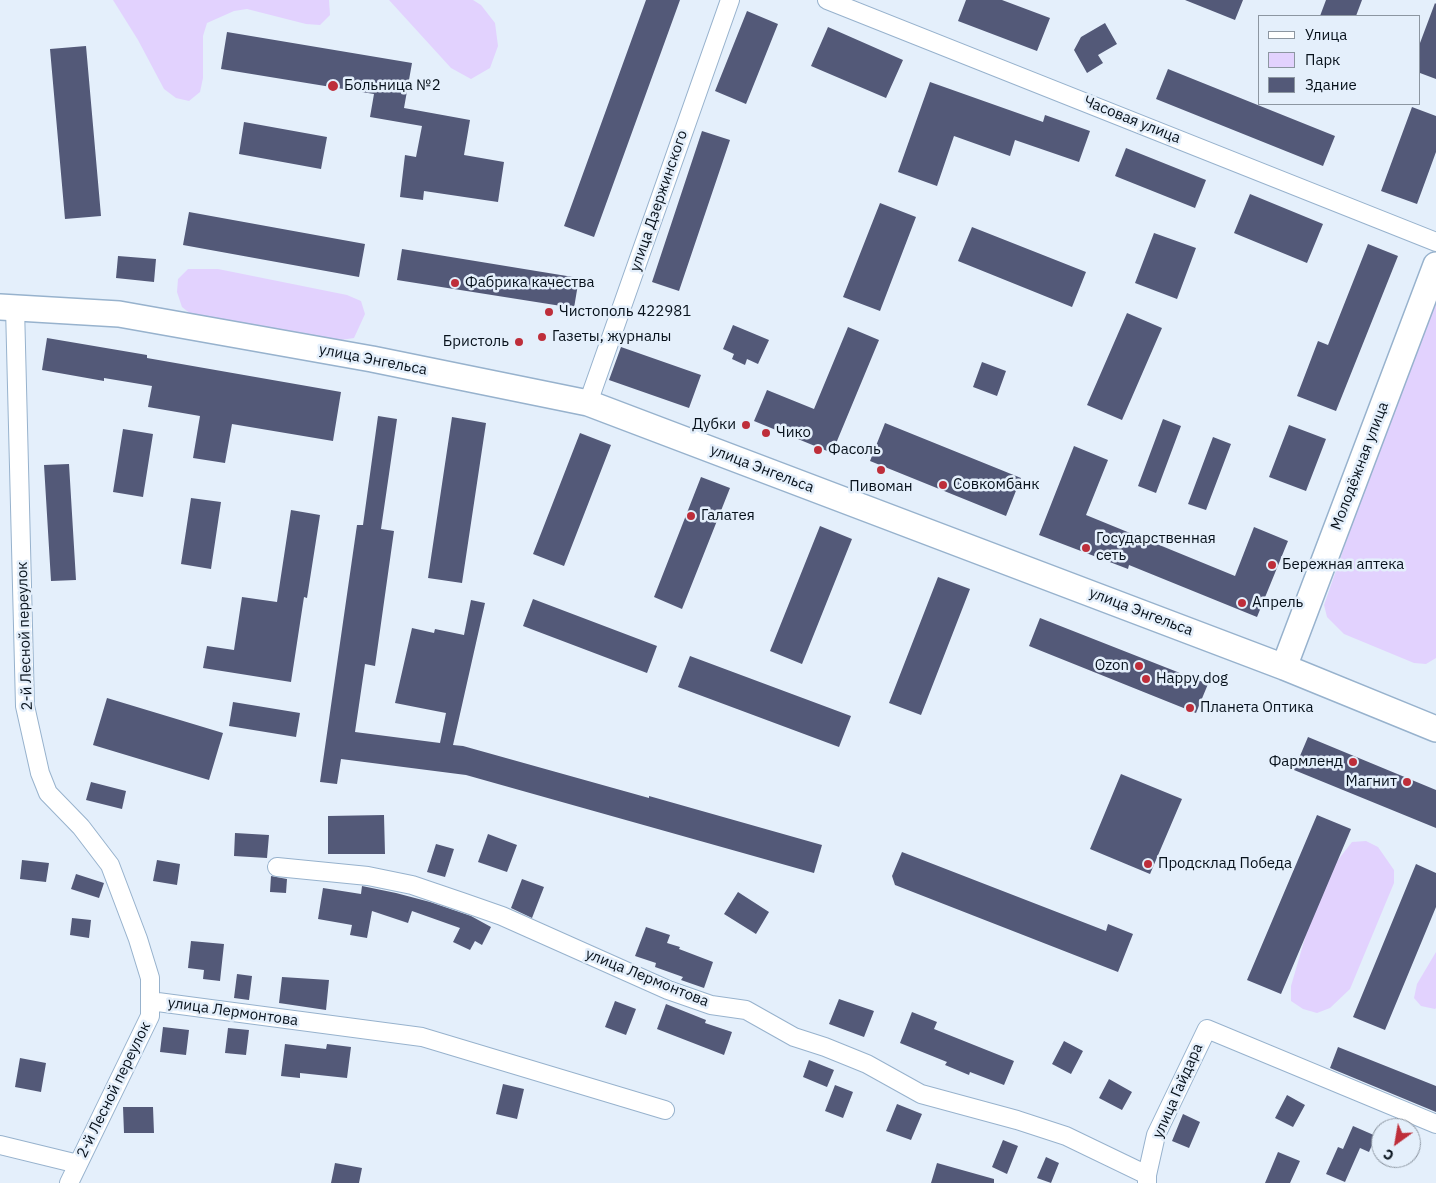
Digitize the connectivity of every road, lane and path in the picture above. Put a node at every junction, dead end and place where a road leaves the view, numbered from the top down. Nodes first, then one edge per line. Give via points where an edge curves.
1 (730, 0) edge
2 (827, 0) edge
3 (1436, 242) edge
4 (1436, 265) edge
5 (4, 303) edge
6 (588, 403) junction
7 (1284, 667) junction
8 (1436, 729) edge
9 (277, 867) dead end
10 (150, 1001) junction
11 (665, 1110) dead end
12 (1436, 1124) edge
13 (0, 1145) edge
14 (78, 1164) junction
15 (1147, 1179) edge
16 (69, 1183) edge

1 - 6 street, улица Дзержинского
2 - 3 street, Часовая улица
4 - 7 main road, Молодёжная улица
5 - 6 main road, улица Энгельса via 119,314 372,359
5 - 10 street, 2-й Лесной переулок via 25,706 40,773 48,793 81,827 110,865 150,978
6 - 7 main road, улица Энгельса
7 - 8 main road, улица Энгельса
9 - 15 street, улица Лермонтова via 368,876 412,885 502,916 668,990 711,1005 746,1010 794,1037 867,1064 921,1094 1066,1136
10 - 11 street, улица Лермонтова via 422,1037
10 - 14 street, 2-й Лесной переулок via 150,1016
12 - 15 street, улица Гайдара via 1207,1029 1156,1135
13 - 14 street
14 - 16 street, 2-й Лесной переулок

